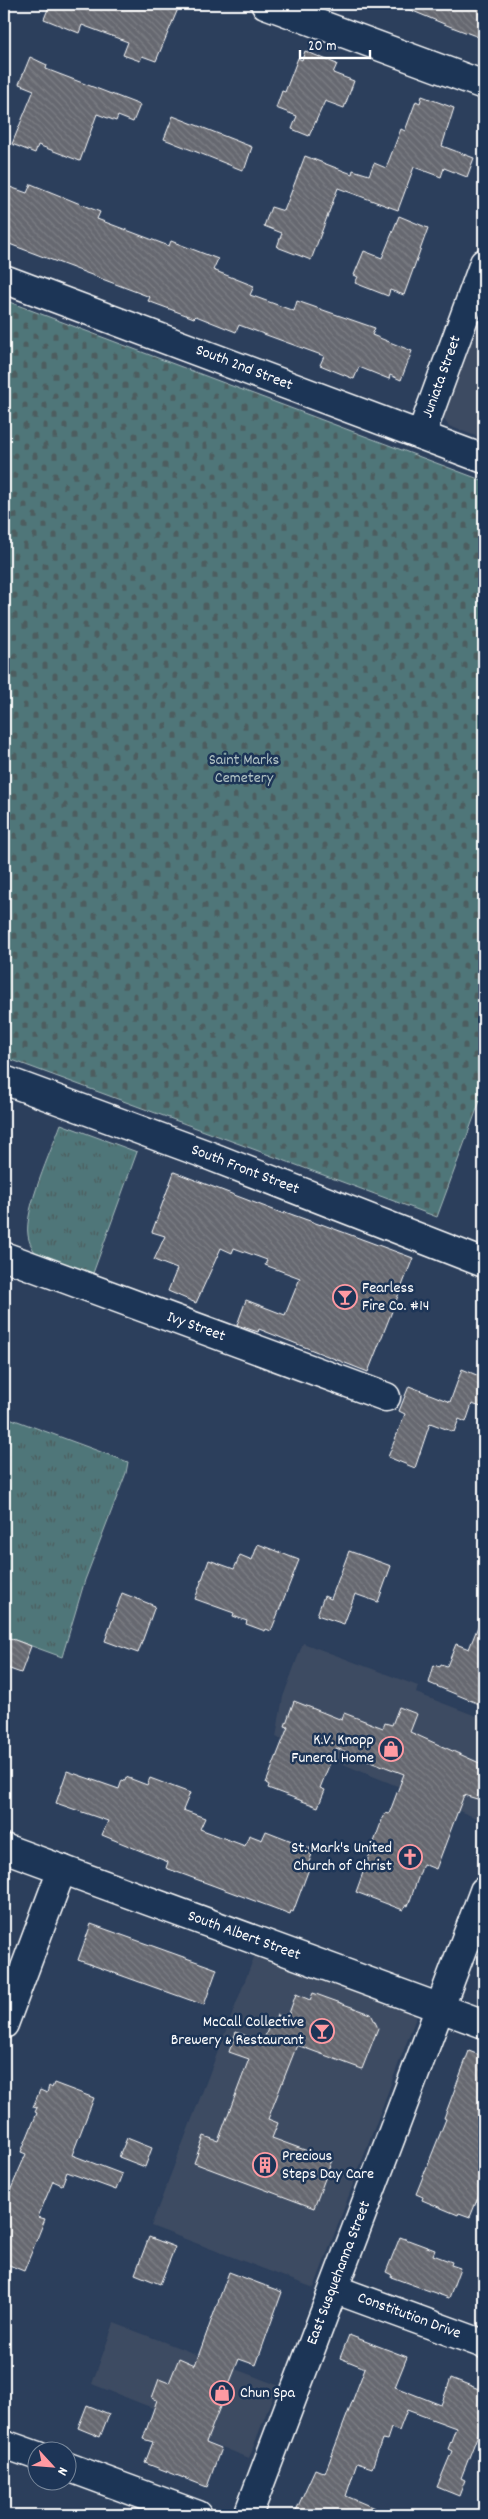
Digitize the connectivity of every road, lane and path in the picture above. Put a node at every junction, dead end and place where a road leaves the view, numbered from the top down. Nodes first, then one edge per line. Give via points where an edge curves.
1 (266, 4) edge
2 (484, 85) edge
3 (484, 263) edge
4 (4, 279) edge
5 (421, 435) junction
6 (484, 459) edge
7 (4, 1080) edge
8 (6, 1257) dead end
9 (484, 1263) edge
10 (386, 1397) dead end
11 (4, 1848) edge
12 (62, 1869) junction
13 (484, 1891) edge
14 (440, 2008) junction
15 (4, 2024) edge
16 (484, 2024) edge
17 (334, 2289) junction
18 (484, 2344) edge
19 (4, 2444) edge
20 (28, 2452) edge
21 (78, 2471) edge
22 (198, 2515) edge
23 (248, 2515) edge

1 - 2 street
3 - 5 street, Juniata Street
4 - 5 street, South 2nd Street
5 - 6 street, South 2nd Street
7 - 9 street, South Front Street via 206,1154
8 - 10 street, Ivy Street
11 - 12 street, South Albert Street
12 - 14 street, South Albert Street
12 - 15 street
13 - 14 street, East Susquehanna Street
14 - 16 street, South Albert Street
14 - 17 street, East Susquehanna Street
17 - 18 street, Constitution Drive
17 - 23 street, East Susquehanna Street
19 - 20 street
21 - 22 street

